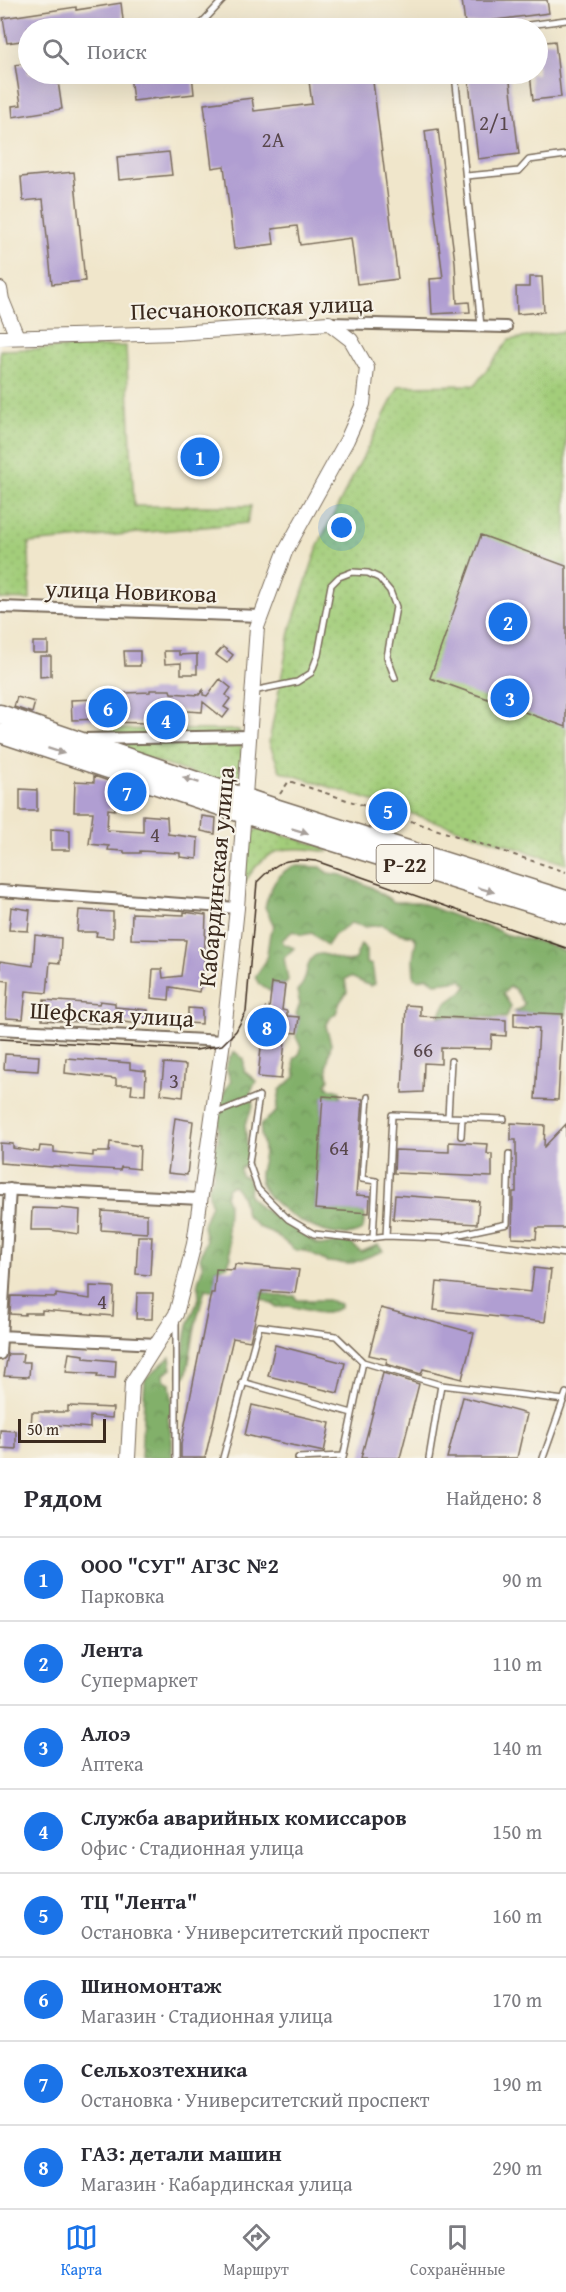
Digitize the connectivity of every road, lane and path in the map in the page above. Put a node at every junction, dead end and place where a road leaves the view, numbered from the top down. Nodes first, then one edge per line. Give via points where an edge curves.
1 (223, 0) edge
2 (206, 18) edge
3 (566, 20) edge
4 (548, 22) edge
5 (456, 84) edge
6 (566, 155) edge
7 (466, 176) junction
8 (0, 289) edge
9 (329, 323) junction
10 (481, 326) junction
11 (506, 327) dead end
12 (0, 338) edge
13 (18, 338) junction
14 (0, 607) edge
15 (261, 616) junction
16 (395, 678) dead end
17 (253, 691) junction
18 (0, 714) edge
19 (0, 733) edge
20 (250, 736) junction
21 (73, 740) junction
22 (246, 806) junction
23 (275, 808) junction
24 (566, 872) edge
25 (0, 891) edge
26 (566, 900) edge
27 (237, 909) junction
28 (566, 914) edge
29 (0, 1029) edge
30 (223, 1041) junction
31 (451, 1061) dead end
32 (368, 1097) dead end
33 (212, 1114) junction
34 (448, 1117) junction
35 (462, 1118) junction
36 (504, 1119) dead end
37 (461, 1136) dead end
38 (509, 1154) dead end
39 (5, 1189) edge
40 (200, 1199) junction
41 (386, 1236) junction
42 (373, 1238) junction
43 (441, 1238) junction
44 (566, 1254) edge
45 (176, 1314) junction
46 (1, 1336) edge
47 (157, 1344) junction
48 (0, 1354) edge
49 (363, 1362) junction
50 (242, 1382) junction
51 (441, 1385) junction
52 (565, 1396) edge
53 (352, 1413) junction
54 (343, 1457) edge
55 (129, 1458) edge
56 (176, 1458) edge
57 (223, 1458) edge
58 (298, 1458) edge
59 (429, 1458) edge
60 (543, 1458) edge

1 - 2 lane
3 - 4 lane
5 - 7 lane
6 - 7 lane via 529,160 519,171
7 - 10 lane
8 - 13 street
9 - 10 street, Песчанокопская улица
9 - 13 street, Песчанокопская улица
9 - 15 street, Кабардинская улица via 351,340 367,368 363,404 285,552
10 - 11 street, Песчанокопская улица
12 - 13 street, Песчанокопская улица
14 - 15 street, улица Новикова
15 - 17 street, Кабардинская улица
16 - 17 lane via 387,657 396,607 390,591 379,578 352,572 331,585 311,673 297,682
17 - 20 street, Кабардинская улица
18 - 21 highway, Р-22
19 -> 22 highway, Р-22
20 - 21 street
20 - 22 street, Кабардинская улица
22 -> 21 highway, Р-22
22 - 23 highway, Р-22
22 - 27 street, Кабардинская улица
22 -> 28 highway, Р-22
23 - 24 path via 289,781
23 - 26 highway, Р-22
25 - 27 street
27 - 30 street, Кабардинская улица
29 - 30 street, Шефская улица
30 - 33 street, Кабардинская улица
31 - 34 lane
32 - 42 lane via 362,1179 376,1181
33 - 40 street, Кабардинская улица
33 - 42 lane via 259,1096 249,1163 258,1189 288,1218 314,1234
34 - 35 lane
34 - 41 lane via 392,1115
35 - 36 lane
35 - 37 lane
38 - 43 lane via 507,1224
39 - 40 street
39 - 46 street
40 - 45 street, Кабардинская улица via 194,1244
41 - 42 lane
41 - 43 lane
43 - 44 lane
45 - 47 street, Кабардинская улица
45 - 56 lane
46 - 47 street
46 - 48 street
47 - 55 street, Кабардинская улица via 132,1383
49 - 50 lane via 336,1336 259,1326
49 - 51 lane
49 - 53 lane
50 - 53 lane
50 - 57 lane
51 - 52 lane
51 - 59 lane
52 - 60 lane
53 - 54 lane
54 - 58 lane

